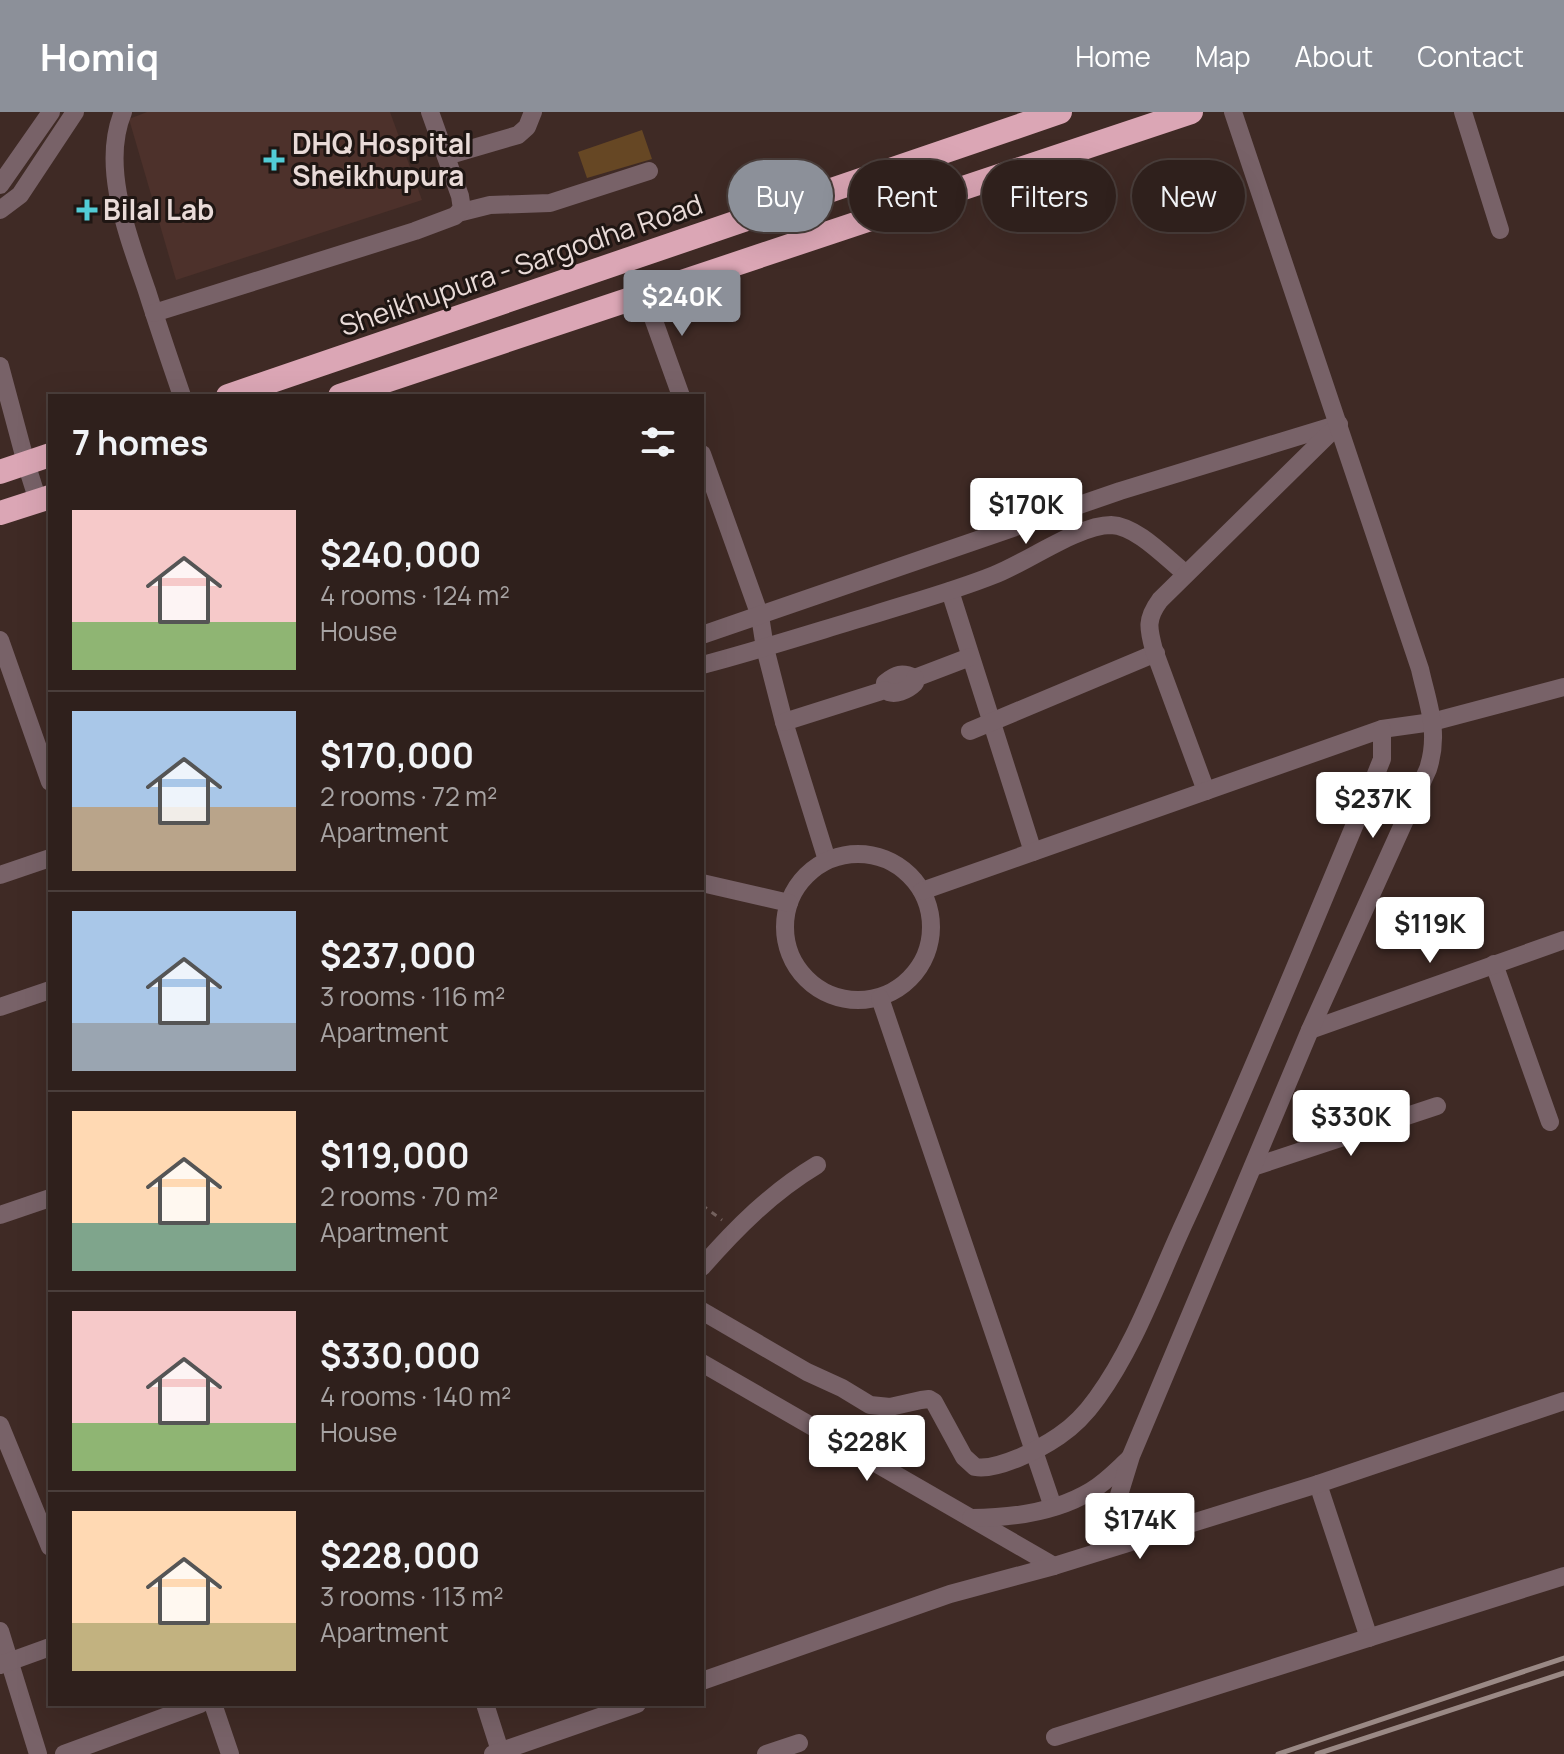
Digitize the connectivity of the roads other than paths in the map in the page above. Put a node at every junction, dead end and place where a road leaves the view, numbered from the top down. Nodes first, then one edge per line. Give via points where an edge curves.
1 (51, 112) edge
2 (75, 112) edge
3 (123, 112) edge
4 (430, 112) edge
5 (533, 112) edge
6 (1060, 112) edge
7 (1191, 112) edge
8 (1233, 112) edge
9 (1463, 112) edge
10 (446, 156) junction
11 (649, 171) dead end
12 (0, 185) edge
13 (0, 210) edge
14 (458, 213) junction
15 (1500, 230) dead end
16 (644, 293) junction
17 (508, 301) junction
18 (154, 313) junction
19 (519, 335) junction
20 (0, 366) edge
21 (181, 394) edge
22 (234, 394) edge
23 (346, 394) edge
24 (680, 394) edge
25 (1339, 424) junction
26 (48, 456) edge
27 (704, 460) edge
28 (26, 463) junction
29 (0, 472) edge
30 (44, 499) edge
31 (0, 513) edge
32 (1186, 574) junction
33 (950, 591) junction
34 (760, 616) junction
35 (704, 634) edge
36 (0, 640) edge
37 (765, 648) junction
38 (1156, 653) junction
39 (970, 657) junction
40 (704, 664) edge
41 (1564, 687) edge
42 (784, 722) junction
43 (1432, 722) junction
44 (991, 723) junction
45 (1382, 729) junction
46 (970, 731) dead end
47 (48, 776) edge
48 (1206, 791) junction
49 (1033, 852) junction
50 (48, 859) edge
51 (827, 860) junction
52 (0, 875) edge
53 (704, 883) edge
54 (922, 891) junction
55 (789, 903) junction
56 (1564, 940) edge
57 (1494, 964) junction
58 (48, 991) edge
59 (880, 998) junction
60 (0, 1007) edge
61 (1310, 1030) junction
62 (1437, 1106) dead end
63 (1550, 1122) dead end
64 (817, 1165) dead end
65 (1253, 1167) junction
66 (48, 1199) edge
67 (0, 1215) edge
68 (704, 1265) edge
69 (704, 1312) edge
70 (704, 1364) edge
71 (1564, 1401) edge
72 (0, 1425) edge
73 (1034, 1450) junction
74 (1131, 1456) junction
75 (1318, 1484) junction
76 (1053, 1507) junction
77 (968, 1518) junction
78 (48, 1542) edge
79 (1102, 1550) junction
80 (1054, 1566) junction
81 (1564, 1576) edge
82 (0, 1631) edge
83 (1369, 1638) junction
84 (48, 1648) edge
85 (4, 1664) edge
86 (704, 1677) edge
87 (195, 1706) edge
88 (214, 1706) edge
89 (486, 1706) edge
90 (631, 1706) edge
91 (1055, 1737) dead end
92 (799, 1743) dead end
93 (499, 1753) edge
94 (38, 1754) edge
95 (64, 1754) edge
96 (230, 1754) edge
97 (766, 1754) edge

1 - 12 street
2 - 13 street via 20,195
3 - 18 street via 115,151 118,201
4 - 10 street
5 - 10 street via 518,135
6 - 17 highway, Sheikhupura - Sargodha Road
7 - 16 highway
8 - 25 street
9 - 15 street
10 - 14 street via 460,196
11 - 14 street via 550,203 490,205
14 - 18 street
16 - 19 highway
16 - 24 street
17 - 19 highway
17 - 22 highway, Sheikhupura - Sargodha Road
18 - 21 street
19 - 23 highway
20 - 28 street
25 - 32 street
25 - 34 street via 1120,491
25 - 43 street via 1420,669
26 - 28 highway
27 - 34 street
28 - 29 highway
28 - 30 street
30 - 31 highway
32 - 33 street via 1140,536 1108,525
32 - 38 street via 1149,618
33 - 37 street
33 - 39 street
34 - 35 street
34 - 37 street
36 - 47 street
37 - 40 street
37 - 42 street
38 - 44 street
38 - 48 street
39 - 42 street via 915,678 901,692 885,690
39 - 44 street
41 - 43 street
42 - 51 street
43 - 45 street
43 - 61 street via 1428,769
44 - 46 street
44 - 49 street
45 - 48 street
45 - 73 street via 1376,774 1231,1121 1133,1338 1077,1422
48 - 49 street
49 - 54 street
50 - 52 street
51 - 54 street via 852,854 878,857 908,873
51 - 55 street via 800,881
53 - 55 street
54 - 59 street via 931,918 928,951 909,980
55 - 59 street via 786,946 802,976 846,1000
56 - 57 street
57 - 61 street
57 - 63 street
58 - 60 street
59 - 73 street
61 - 65 street
62 - 65 street
64 - 68 street via 735,1230
65 - 74 street
66 - 67 street
69 - 73 street via 870,1405 890,1407 929,1399 975,1467
70 - 77 street
71 - 75 street
72 - 78 street
73 - 76 street
74 - 76 street via 1090,1491
74 - 79 street
75 - 79 street
75 - 83 street
76 - 77 street via 1015,1516
77 - 80 street
79 - 80 street
80 - 86 street via 950,1594
81 - 83 street
82 - 85 street
83 - 91 street
84 - 85 street
85 - 94 street
87 - 95 street
88 - 96 street
89 - 93 street
90 - 93 street
92 - 97 street

